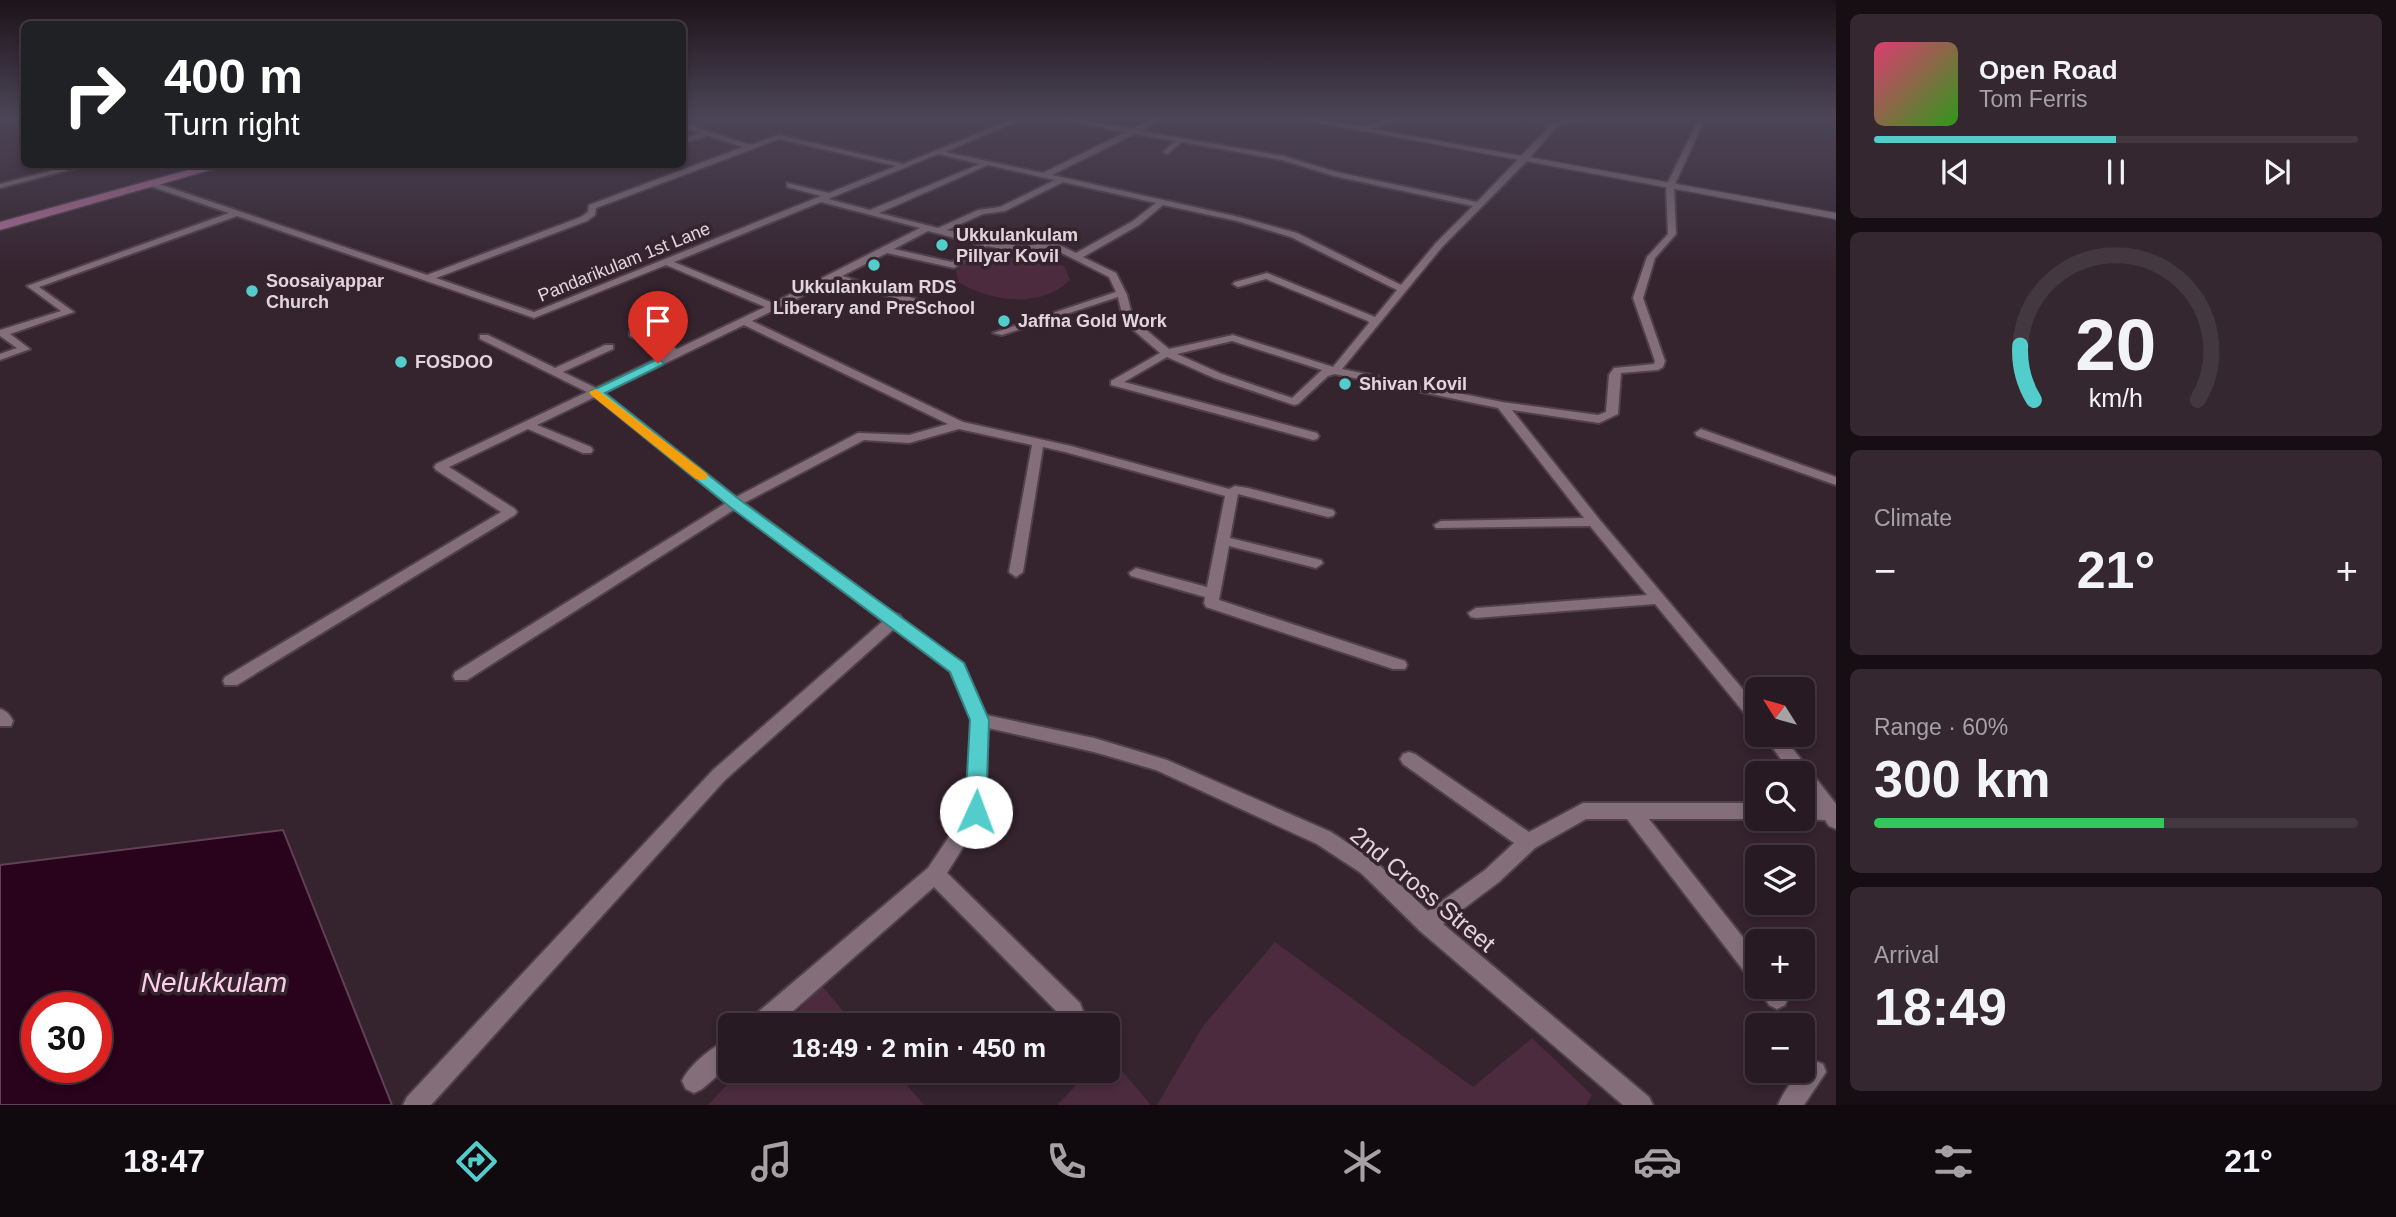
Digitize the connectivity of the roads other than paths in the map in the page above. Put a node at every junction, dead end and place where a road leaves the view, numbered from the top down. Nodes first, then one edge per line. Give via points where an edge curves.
1 (66, 170) edge
2 (192, 170) edge
3 (205, 170) edge
4 (689, 170) edge
5 (895, 170) edge
6 (970, 170) edge
7 (1015, 170) edge
8 (1057, 170) edge
9 (1320, 170) edge
10 (1513, 170) edge
11 (1579, 170) edge
12 (1678, 170) edge
13 (196, 172) junction
14 (1044, 176) junction
15 (1062, 180) junction
16 (153, 184) junction
17 (790, 185) dead end
18 (0, 186) edge
19 (1670, 187) junction
20 (822, 197) junction
21 (1163, 201) junction
22 (1477, 205) junction
23 (237, 213) junction
24 (871, 214) junction
25 (1836, 216) edge
26 (0, 226) edge
27 (933, 229) junction
28 (985, 243) junction
29 (887, 250) junction
30 (1077, 256) junction
31 (669, 262) junction
32 (835, 277) junction
33 (428, 278) junction
34 (1238, 284) dead end
35 (1402, 289) junction
36 (1121, 293) junction
37 (773, 307) junction
38 (935, 308) dead end
39 (744, 321) junction
40 (1373, 322) junction
41 (998, 333) dead end
42 (634, 334) dead end
43 (484, 337) dead end
44 (609, 347) dead end
45 (678, 353) junction
46 (1167, 353) junction
47 (0, 357) edge
48 (1335, 371) junction
49 (554, 372) junction
50 (596, 392) junction
51 (1502, 405) junction
52 (528, 425) junction
53 (959, 425) junction
54 (1700, 433) dead end
55 (1312, 436) dead end
56 (1038, 443) junction
57 (587, 450) dead end
58 (1836, 481) edge
59 (1232, 494) junction
60 (735, 503) junction
61 (1328, 513) dead end
62 (1594, 522) junction
63 (1441, 525) dead end
64 (1223, 540) junction
65 (1316, 563) dead end
66 (1016, 572) dead end
67 (1136, 573) dead end
68 (1213, 594) junction
69 (1658, 599) junction
70 (1476, 613) dead end
71 (894, 620) junction
72 (1399, 665) dead end
73 (461, 676) dead end
74 (231, 681) dead end
75 (1745, 703) edge
76 (980, 720) junction
77 (1781, 747) edge
78 (1409, 759) dead end
79 (1792, 761) edge
80 (1815, 791) edge
81 (1632, 811) junction
82 (1745, 811) edge
83 (1815, 813) edge
84 (1834, 815) edge
85 (1528, 842) junction
86 (935, 874) junction
87 (1427, 924) junction
88 (1745, 957) edge
89 (1072, 1011) dead end
90 (774, 1013) edge
91 (718, 1061) edge
92 (694, 1081) dead end
93 (1807, 1083) edge
94 (415, 1105) edge
95 (1641, 1105) edge
96 (1790, 1105) edge

1 - 18 street
2 - 13 street
3 - 13 highway
4 - 33 street via 592,207 584,219
5 - 20 street, Pandarikulam 1st Lane
6 - 24 street
7 - 14 street
8 - 14 street
9 - 22 street
10 - 22 street
11 - 19 street
12 - 19 street
13 - 16 highway
14 - 15 street
15 - 21 street
15 - 27 street via 1002,209
16 - 23 street, Pandarikulam 1st Lane
16 - 26 highway
17 - 20 street
19 - 25 street
19 - 51 street via 1672,234 1651,257 1637,299 1660,361 1658,367 1618,370 1612,414 1599,419
20 - 24 street
20 - 31 street, Pandarikulam 1st Lane
21 - 30 street via 1136,223
21 - 35 street via 1294,235
22 - 35 street
23 - 33 street, Pandarikulam 1st Lane
23 - 47 street via 32,286 69,312 2,333 25,349
24 - 27 street
27 - 28 street
27 - 29 street
28 - 29 street via 954,265
28 - 30 street via 1022,250 1051,244
29 - 32 street
30 - 36 street via 1113,275
31 - 33 street, Pandarikulam 1st Lane via 534,315
31 - 37 street
32 - 37 street
32 - 38 street
34 - 40 street via 1267,276
35 - 40 street
36 - 41 street
36 - 46 street via 1128,320
37 - 39 street
39 - 45 street
39 - 53 street
40 - 48 street
42 - 45 street
43 - 49 street
44 - 49 street
45 - 50 street
46 - 48 street via 1233,338
46 - 48 street via 1294,402 1324,373
46 - 55 street via 1115,383
48 - 51 street
49 - 50 street
50 - 52 street
50 - 60 street
51 - 62 street
52 - 57 street
52 - 74 street via 440,467 510,512
53 - 56 street
53 - 60 street via 909,439 862,436
54 - 58 street
56 - 59 street
56 - 66 street
59 - 61 street via 1235,490 1248,492
59 - 64 street
60 - 71 street
60 - 73 street
62 - 63 street
62 - 69 street
64 - 65 street
64 - 68 street
67 - 68 street
68 - 72 street via 1211,603 1219,607
69 - 70 street
69 - 75 street
71 - 76 street via 957,668
71 - 94 street via 719,775
76 - 86 street via 976,812
76 - 87 street, 2nd Cross Street via 1161,765 1240,799 1324,838 1368,867
77 - 79 street
78 - 85 street
80 - 84 street
81 - 82 street
81 - 85 street via 1583,811
81 - 88 street
83 - 84 street
85 - 87 street via 1492,876
86 - 89 street
86 - 90 street
87 - 95 street, 2nd Cross Street
91 - 92 street
93 - 96 street

